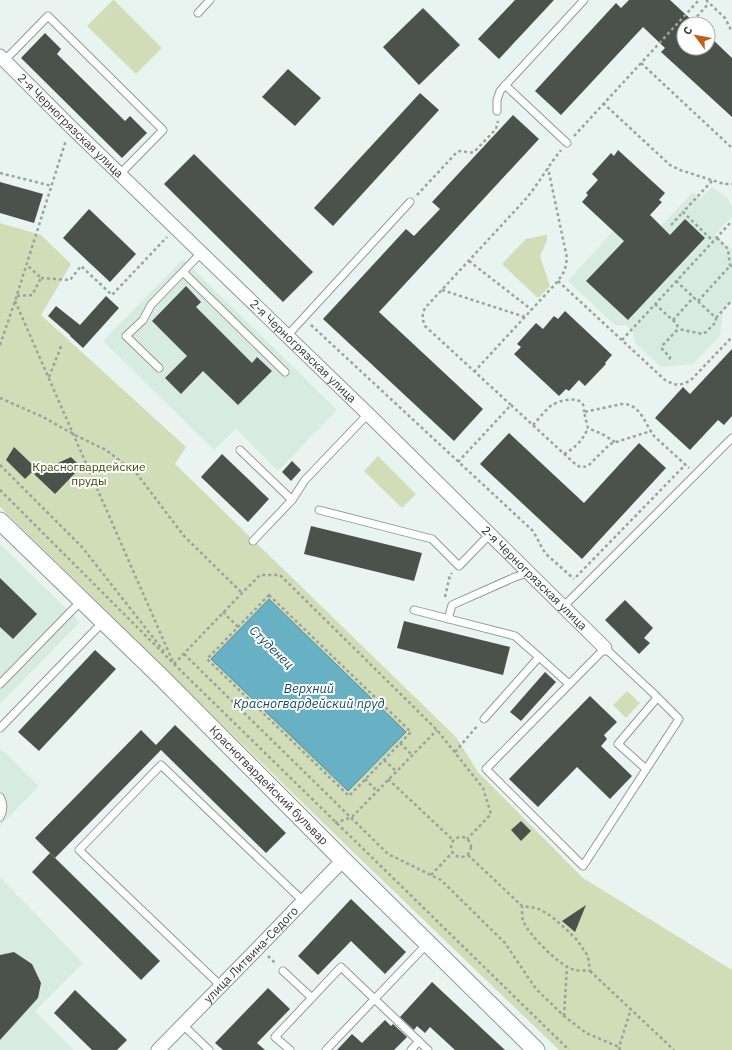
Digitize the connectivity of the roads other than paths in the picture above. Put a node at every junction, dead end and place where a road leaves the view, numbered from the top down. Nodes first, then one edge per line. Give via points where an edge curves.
1 (210, 0) edge
2 (584, 0) edge
3 (198, 13) dead end
4 (2, 58) edge
5 (505, 85) junction
6 (497, 111) road end
7 (567, 143) road end
8 (120, 174) junction
9 (410, 202) dead end
10 (202, 253) junction
11 (183, 272) junction
12 (287, 336) junction
13 (159, 368) dead end
14 (285, 372) dead end
15 (368, 414) junction
16 (732, 438) edge
17 (240, 450) dead end
18 (292, 500) junction
19 (318, 510) dead end
20 (0, 521) edge
21 (490, 535) junction
22 (253, 541) dead end
23 (528, 573) junction
24 (82, 600) junction
25 (563, 607) junction
26 (414, 610) dead end
27 (448, 619) junction
28 (104, 621) junction
29 (604, 648) junction
30 (539, 657) junction
31 (0, 684) edge
32 (569, 684) junction
33 (658, 698) junction
34 (484, 719) road end
35 (0, 728) edge
36 (646, 769) junction
37 (0, 798) edge
38 (0, 817) edge
39 (343, 860) junction
40 (304, 901) junction
41 (428, 943) junction
42 (283, 971) road end
43 (221, 986) junction
44 (312, 998) junction
45 (374, 999) junction
46 (183, 1024) junction
47 (419, 1041) junction
48 (158, 1050) edge
49 (209, 1050) edge
50 (290, 1050) edge
51 (326, 1050) edge
52 (410, 1050) edge
53 (428, 1050) edge
54 (536, 1050) edge

1 - 3 lane
2 - 5 lane
4 - 8 street, 2-я Черногрязская улица
4 - 8 lane via 48,16 163,130
5 - 6 lane via 498,96
5 - 7 lane
8 - 10 street, 2-я Черногрязская улица
9 - 12 lane
10 - 11 lane
10 - 12 street, 2-я Черногрязская улица
11 - 13 lane via 151,305 143,320 126,336
11 - 14 lane
12 - 15 street, 2-я Черногрязская улица
15 - 18 lane via 305,480
15 - 21 street, 2-я Черногрязская улица
16 - 25 lane
17 - 18 lane
18 - 22 lane
19 - 21 lane via 432,539 459,566
20 - 24 street, Красногвардейский бульвар
21 - 23 street, 2-я Черногрязская улица
23 - 25 street, 2-я Черногрязская улица
23 - 27 lane via 452,605
24 - 28 street, Красногвардейский бульвар
24 - 31 lane
25 - 29 street, 2-я Черногрязская улица
26 - 27 lane
27 - 30 lane via 515,636
28 - 35 lane
28 - 39 street, Красногвардейский бульвар
29 - 32 lane
29 - 33 lane
30 - 32 lane
30 - 34 lane
32 - 36 lane via 486,769 583,866
33 - 36 lane via 679,719
33 - 36 lane via 618,744
37 - 38 lane via 4,807
39 - 40 street, улица Литвина-Седого
39 - 41 street, Красногвардейский бульвар
40 - 43 street, улица Литвина-Седого
40 - 43 lane via 161,765 79,850
41 - 45 lane
41 - 54 street, Красногвардейский бульвар
42 - 44 lane
43 - 46 street, улица Литвина-Седого
44 - 45 lane via 341,967
44 - 50 lane via 275,1037
45 - 47 lane
45 - 51 lane
46 - 48 street, улица Литвина-Седого
46 - 49 lane
47 - 52 lane
47 - 53 lane

